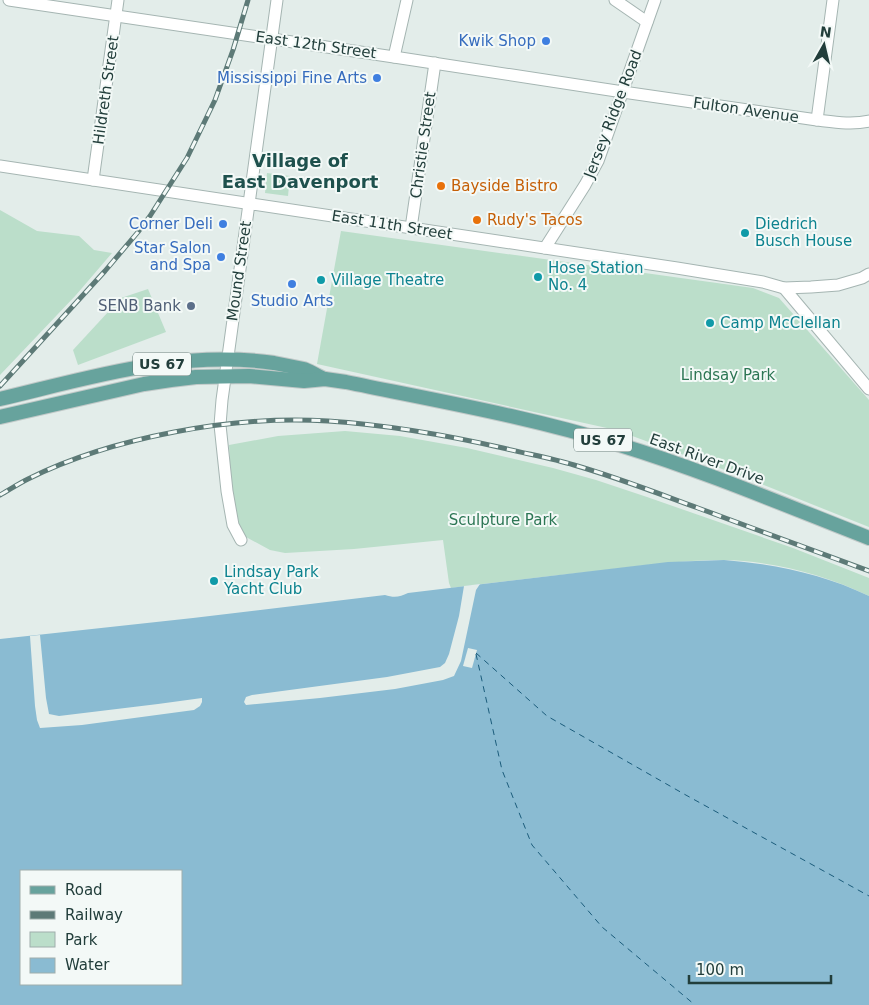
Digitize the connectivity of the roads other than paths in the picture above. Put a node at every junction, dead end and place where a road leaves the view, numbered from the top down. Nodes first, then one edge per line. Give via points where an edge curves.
1 (9, 0) edge
2 (118, 0) edge
3 (277, 0) edge
4 (407, 0) edge
5 (615, 0) edge
6 (655, 0) edge
7 (832, 0) edge
8 (116, 16) junction
9 (647, 22) junction
10 (271, 38) junction
11 (394, 57) junction
12 (435, 63) junction
13 (623, 92) junction
14 (817, 120) junction
15 (869, 121) edge
16 (0, 166) edge
17 (93, 180) junction
18 (248, 204) junction
19 (411, 228) junction
20 (545, 248) junction
21 (869, 274) edge
22 (784, 288) junction
23 (226, 360) junction
24 (224, 376) junction
25 (325, 379) junction
26 (869, 389) edge
27 (0, 399) edge
28 (0, 417) edge
29 (869, 538) edge
30 (241, 540) dead end

1 - 8 street, East 12th Street
2 - 8 street, Hildreth Street
3 - 10 street, Mound Street
4 - 11 street
5 - 9 street
6 - 9 street, Jersey Ridge Road
7 - 14 street
8 - 10 street, East 12th Street
8 - 17 street, Hildreth Street
9 - 13 street, Jersey Ridge Road
10 - 11 street, East 12th Street
10 - 18 street, Mound Street
11 - 12 street, East 12th Street
12 - 13 street, East 12th Street
12 - 19 street, Christie Street
13 - 14 street, Fulton Avenue
13 - 20 street, Jersey Ridge Road via 598,161
14 - 15 street, Fulton Avenue via 838,123
16 - 17 street, East 11th Street
17 - 18 street, East 11th Street
18 - 19 street, East 11th Street
18 - 23 street, Mound Street
19 - 20 street, East 11th Street
20 - 22 street, East 11th Street
21 - 22 street, East 11th Street via 838,284
22 - 26 street
23 - 24 street, Mound Street
23 - 25 main road, East River Drive / US 67 via 278,364
23 - 27 main road, East River Drive / US 67 via 190,360 136,368
24 - 25 main road, East River Drive / US 67 via 304,381
24 - 28 main road, East River Drive / US 67 via 144,384
24 - 30 street, Mound Street via 220,425 233,525
25 - 29 main road, East River Drive / US 67 via 513,417 620,445

